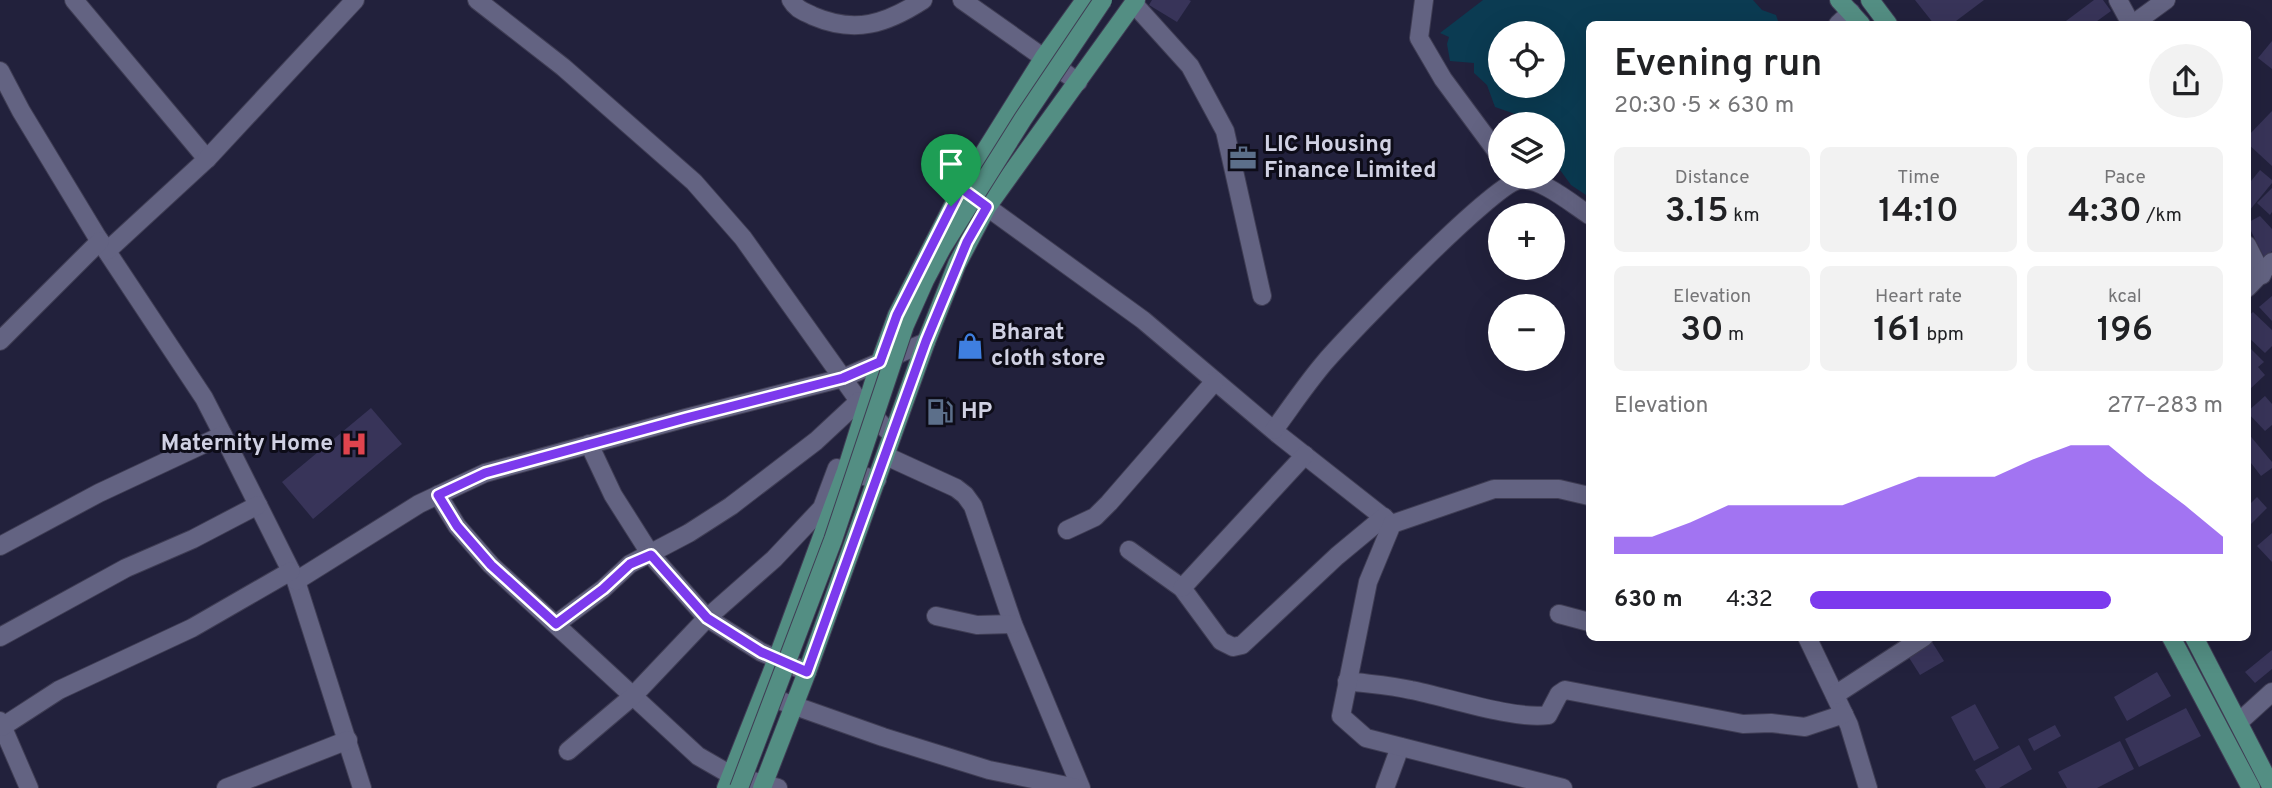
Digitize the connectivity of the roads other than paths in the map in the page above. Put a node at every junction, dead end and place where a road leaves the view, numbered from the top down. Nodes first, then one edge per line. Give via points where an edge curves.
1 (74, 0) edge
2 (355, 0) edge
3 (477, 0) edge
4 (791, 0) edge
5 (923, 0) edge
6 (962, 0) edge
7 (1085, 0) edge
8 (1103, 0) edge
9 (1424, 0) edge
10 (1870, 0) edge
11 (2118, 0) edge
12 (2166, 0) edge
13 (1135, 2) edge
14 (1886, 21) edge
15 (2130, 21) edge
16 (2136, 21) edge
17 (1044, 57) junction
18 (0, 71) edge
19 (1078, 82) junction
20 (1488, 140) edge
21 (207, 159) junction
22 (961, 188) junction
23 (1501, 189) edge
24 (1548, 189) edge
25 (987, 207) junction
26 (1586, 213) edge
27 (104, 246) junction
28 (2251, 250) edge
29 (2267, 268) edge
30 (2251, 284) edge
31 (1262, 296) dead end
32 (0, 341) edge
33 (926, 341) junction
34 (880, 362) junction
35 (843, 378) junction
36 (1215, 381) junction
37 (863, 404) junction
38 (1274, 430) junction
39 (223, 435) junction
40 (892, 435) junction
41 (589, 444) junction
42 (1306, 455) junction
43 (886, 456) junction
44 (846, 471) junction
45 (877, 480) junction
46 (438, 495) junction
47 (1586, 495) edge
48 (258, 505) junction
49 (1388, 520) junction
50 (1067, 530) dead end
51 (0, 546) edge
52 (1129, 550) dead end
53 (651, 555) junction
54 (293, 575) junction
55 (1182, 588) junction
56 (1559, 614) dead end
57 (936, 616) dead end
58 (707, 618) junction
59 (1586, 621) edge
60 (556, 624) junction
61 (1013, 624) junction
62 (0, 637) edge
63 (1809, 641) edge
64 (1918, 641) edge
65 (2173, 641) edge
66 (2196, 641) edge
67 (777, 659) junction
68 (807, 672) junction
69 (1347, 681) junction
70 (2272, 692) edge
71 (764, 695) junction
72 (1835, 695) junction
73 (633, 696) junction
74 (795, 706) junction
75 (1844, 714) junction
76 (2239, 722) junction
77 (1, 724) edge
78 (348, 740) junction
79 (1400, 747) junction
80 (568, 751) dead end
81 (732, 784) edge
82 (1537, 785) edge
83 (768, 787) edge
84 (29, 788) edge
85 (226, 788) edge
86 (362, 788) edge
87 (1079, 788) edge
88 (1385, 788) edge
89 (1563, 788) edge
90 (1868, 788) edge
91 (2251, 788) edge
92 (2272, 788) edge

1 - 21 street
2 - 21 street
3 - 35 street via 563,67 694,182 743,238
4 - 5 street via 795,8 832,24 861,26 902,14
6 - 17 street
7 - 17 main road
8 - 81 main road, bridge via 942,248 920,292 833,540
9 - 20 street via 1419,38
10 - 14 main road
11 - 15 street
12 - 16 street
13 - 19 main road
13 - 31 street via 1190,65 1225,131
17 - 19 street
17 - 22 main road
18 - 27 street
19 - 25 main road
21 - 27 street
22 - 25 street
22 - 34 main road via 897,315
23 - 38 street via 1325,362
24 - 26 street
25 - 33 main road via 967,242
25 - 36 street via 1143,320
27 - 32 street
27 - 39 street via 204,398
28 - 29 street
29 - 30 street
33 - 34 street
33 - 40 main road
34 - 35 street
34 - 37 main road
35 - 37 street
35 - 41 street
36 - 38 street
36 - 50 street via 1095,517
37 - 40 street
37 - 44 main road
37 - 53 street via 731,506
38 - 42 street
39 - 48 street
39 - 51 street
40 - 43 main road
41 - 46 street via 485,473
41 - 53 street via 613,495
42 - 49 street
42 - 55 street
43 - 45 main road
43 - 61 street via 965,495 973,506
44 - 45 street
44 - 58 street via 837,468 822,508 774,559
44 - 67 main road
45 - 68 main road
46 - 54 street
46 - 60 street via 457,526 491,565
47 - 49 street via 1559,489 1494,489
48 - 54 street
48 - 62 street via 126,568
49 - 55 street via 1337,555 1242,645 1233,647 1221,641
49 - 69 street via 1368,583
52 - 55 street
53 - 58 street
53 - 60 street via 630,564
54 - 77 street via 59,690
54 - 78 street
56 - 59 street
57 - 61 street via 977,625
58 - 67 street
58 - 73 street
60 - 73 street
61 - 87 street
63 - 72 street
64 - 72 street
65 - 91 main road
66 - 76 main road
67 - 68 street
67 - 71 main road
68 - 74 main road
69 - 75 street via 1542,716 1548,715 1565,690 1744,724 1805,727
69 - 79 street via 1341,716 1366,738
70 - 76 street
71 - 74 street
71 - 81 main road
72 - 75 street
73 - 80 street
73 - 81 street
74 - 83 main road
74 - 87 street via 989,771
75 - 90 street
76 - 92 main road
77 - 84 street
78 - 85 street
78 - 86 street
79 - 82 street
79 - 88 street
81 - 83 street
82 - 89 street

